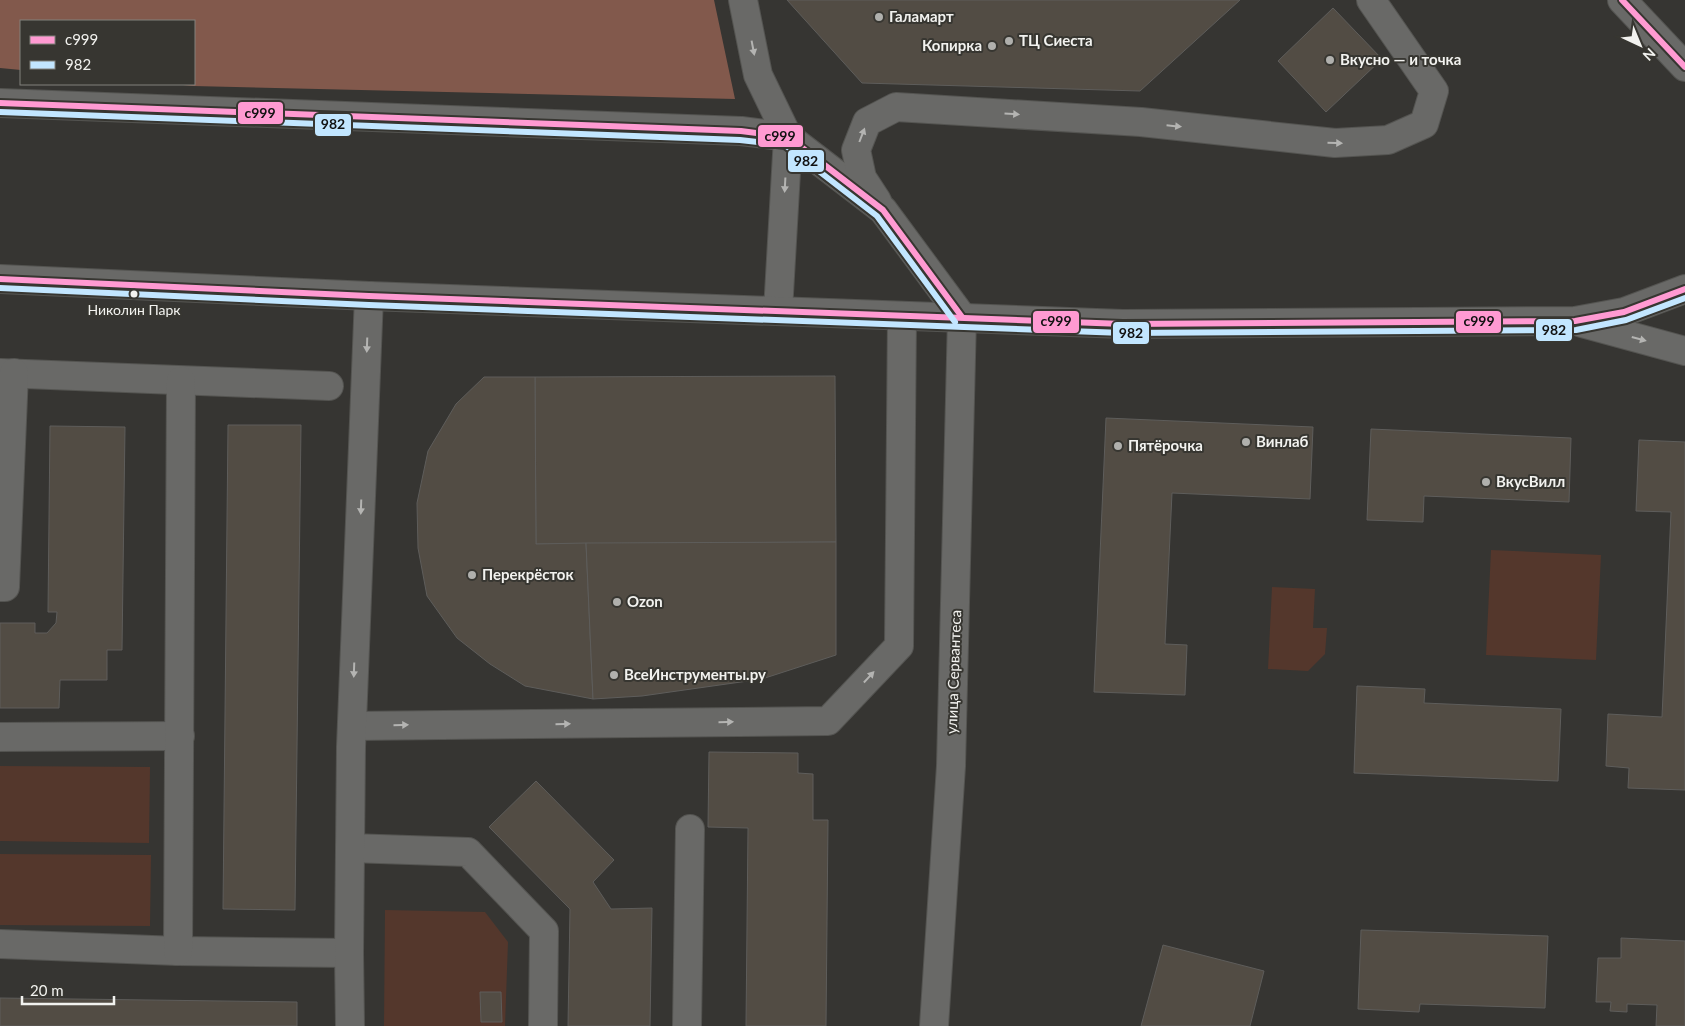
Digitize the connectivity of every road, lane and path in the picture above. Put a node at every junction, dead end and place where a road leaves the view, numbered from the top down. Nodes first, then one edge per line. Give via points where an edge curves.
1 (743, 0) edge
2 (1371, 0) edge
3 (1622, 0) edge
4 (1685, 66) edge
5 (0, 103) edge
6 (788, 137) junction
7 (883, 210) junction
8 (0, 279) edge
9 (1685, 289) edge
10 (369, 296) junction
11 (778, 311) junction
12 (902, 316) junction
13 (962, 317) junction
14 (1575, 322) junction
15 (1685, 351) edge
16 (7, 373) edge
17 (181, 381) junction
18 (329, 386) dead end
19 (0, 587) edge
20 (352, 726) junction
21 (180, 736) junction
22 (0, 737) edge
23 (690, 829) dead end
24 (350, 848) junction
25 (0, 944) edge
26 (178, 951) junction
27 (349, 953) junction
28 (350, 1026) edge
29 (543, 1026) edge
30 (687, 1026) edge
31 (934, 1026) edge

1 -> 6 street via 758,75
7 -> 2 street via 862,178 856,150 867,122 896,107 1141,122 1335,143 1388,140 1424,124 1434,91
3 - 4 street
5 - 6 street via 740,131
6 - 7 street
6 -> 11 street
7 - 13 street
8 - 10 street
9 - 14 street via 1624,312
10 - 11 street
10 -> 20 street
11 - 12 street
12 - 13 street
20 -> 12 street via 828,721 899,646
13 - 14 street via 1123,324
13 - 31 street, улица Сервантеса via 951,766
14 -> 15 street
16 - 17 street
16 - 19 street via 5,587
17 - 18 street
17 - 21 street
20 - 24 street
21 - 22 street
21 - 26 street
23 - 30 street
24 - 27 street
24 - 29 street via 468,852 544,931
25 - 26 street
26 - 27 street
27 - 28 street

